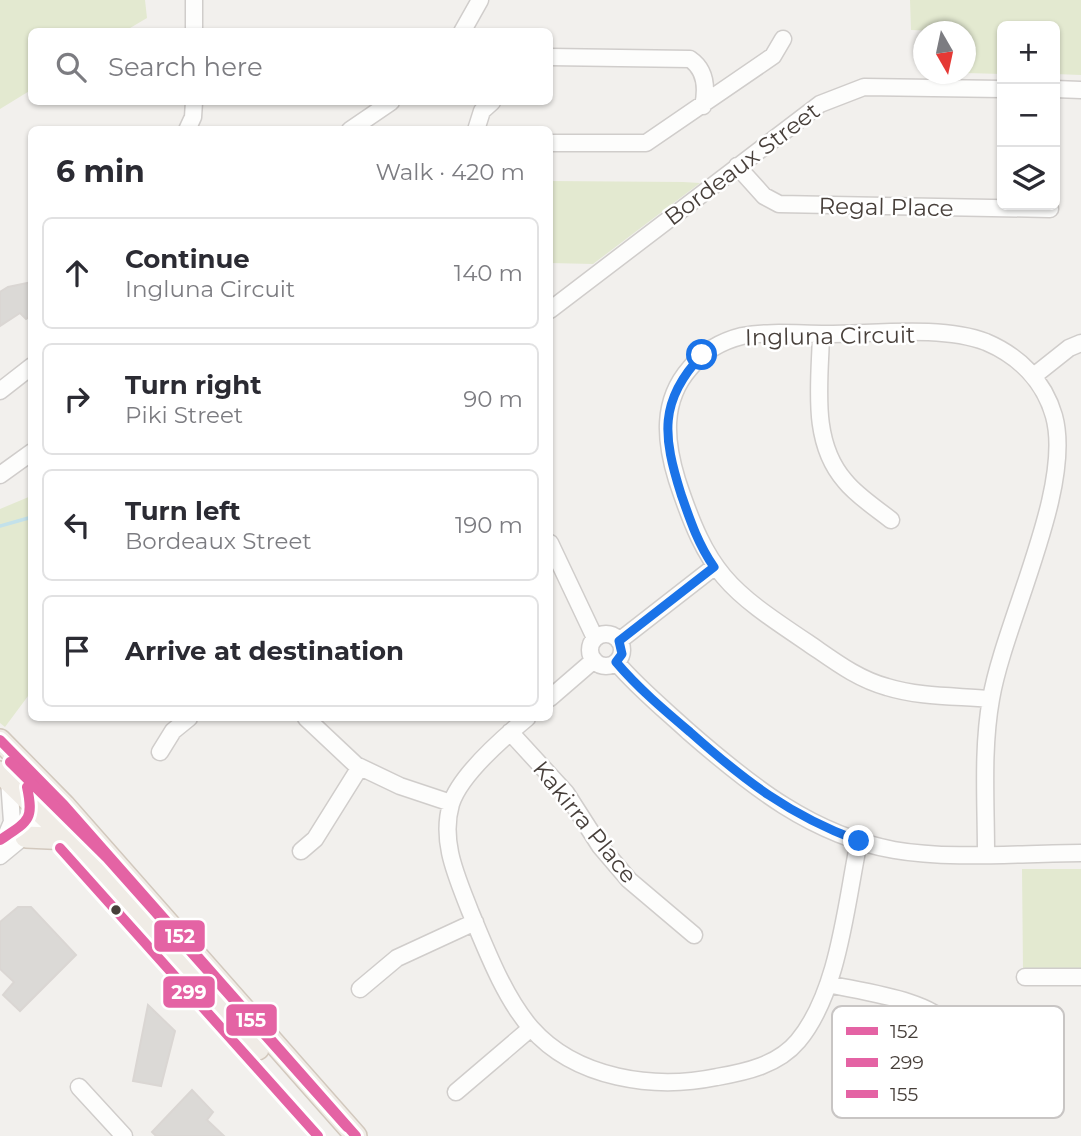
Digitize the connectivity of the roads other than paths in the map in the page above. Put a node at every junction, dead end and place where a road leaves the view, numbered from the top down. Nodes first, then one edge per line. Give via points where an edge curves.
1 (194, 0) edge
2 (480, 0) edge
3 (488, 0) edge
4 (194, 28) edge
5 (463, 28) edge
6 (477, 28) edge
7 (783, 39) dead end
8 (553, 57) edge
9 (997, 89) edge
10 (1060, 89) edge
11 (1081, 90) edge
12 (194, 105) edge
13 (387, 105) edge
14 (489, 105) edge
15 (703, 106) junction
16 (189, 126) edge
17 (356, 126) edge
18 (477, 126) edge
19 (553, 142) edge
20 (737, 166) junction
21 (997, 208) edge
22 (553, 308) edge
23 (821, 334) junction
24 (1081, 343) edge
25 (28, 369) edge
26 (1035, 375) junction
27 (0, 391) edge
28 (28, 455) edge
29 (0, 474) edge
30 (891, 520) dead end
31 (553, 549) edge
32 (714, 567) junction
33 (595, 638) junction
34 (619, 641) junction
35 (594, 660) junction
36 (616, 662) junction
37 (553, 695) edge
38 (990, 699) junction
39 (185, 721) edge
40 (309, 721) edge
41 (523, 721) edge
42 (510, 732) junction
43 (0, 740) edge
44 (160, 752) dead end
45 (360, 766) junction
46 (5, 776) edge
47 (40, 780) junction
48 (451, 803) junction
49 (46, 814) junction
50 (26, 836) junction
51 (70, 839) junction
52 (859, 841) junction
53 (0, 850) edge
54 (301, 851) dead end
55 (986, 853) junction
56 (1081, 853) edge
57 (0, 856) edge
58 (475, 922) junction
59 (694, 935) dead end
60 (1025, 977) dead end
61 (1081, 977) edge
62 (828, 984) junction
63 (360, 989) dead end
64 (918, 1006) edge
65 (531, 1028) junction
66 (79, 1087) dead end
67 (456, 1092) dead end
68 (124, 1136) edge
69 (337, 1136) edge
70 (356, 1136) edge

1 - 4 street
2 - 5 street
3 - 6 street
7 - 15 street via 773,56
8 - 15 street via 690,59 700,65 704,78
9 - 20 street, Bordeaux Street via 864,88 842,93 820,104
10 - 11 street
12 - 16 street
13 - 17 street
14 - 18 street
15 - 19 street via 646,143
20 - 21 street, Regal Place via 764,196 779,204
20 - 22 street, Bordeaux Street
23 - 26 street, Ingluna Circuit via 952,334 986,342
23 - 30 street via 824,447 846,483
23 - 32 street, Ingluna Circuit via 752,335 721,343 702,355 679,384 667,421 668,454 694,532
24 - 26 street
25 - 27 street
26 - 38 street, Ingluna Circuit via 1054,413 1058,469
28 - 29 street
31 - 33 street
32 - 34 street
32 - 38 street, Ingluna Circuit via 754,607 873,683 909,692
33 - 34 street via 611,634
33 - 35 street via 590,646
34 - 36 street via 622,654
35 - 36 street via 602,665
35 - 37 street
36 - 52 street via 747,782 799,816
38 - 55 street, Ingluna Circuit
39 - 44 street
40 - 45 street
41 - 42 street
42 - 48 street via 473,771
42 - 59 street, Kakirra Place via 566,793 600,846 629,880
43 - 47 main road
45 - 48 street
45 - 54 street via 315,839
46 - 49 main road
46 - 53 street via 12,822
47 - 49 street
47 - 70 main road
48 - 58 street via 448,846
49 - 50 street
49 - 51 main road
50 - 51 main road
50 - 57 street
51 - 69 main road
52 - 55 street via 926,853
52 - 62 street
55 - 56 street
58 - 63 street via 397,958
58 - 65 street via 508,992
60 - 61 street
62 - 64 street
62 - 65 street via 809,1027 777,1059 703,1080 653,1082 593,1069 565,1056
65 - 67 street
66 - 68 street

